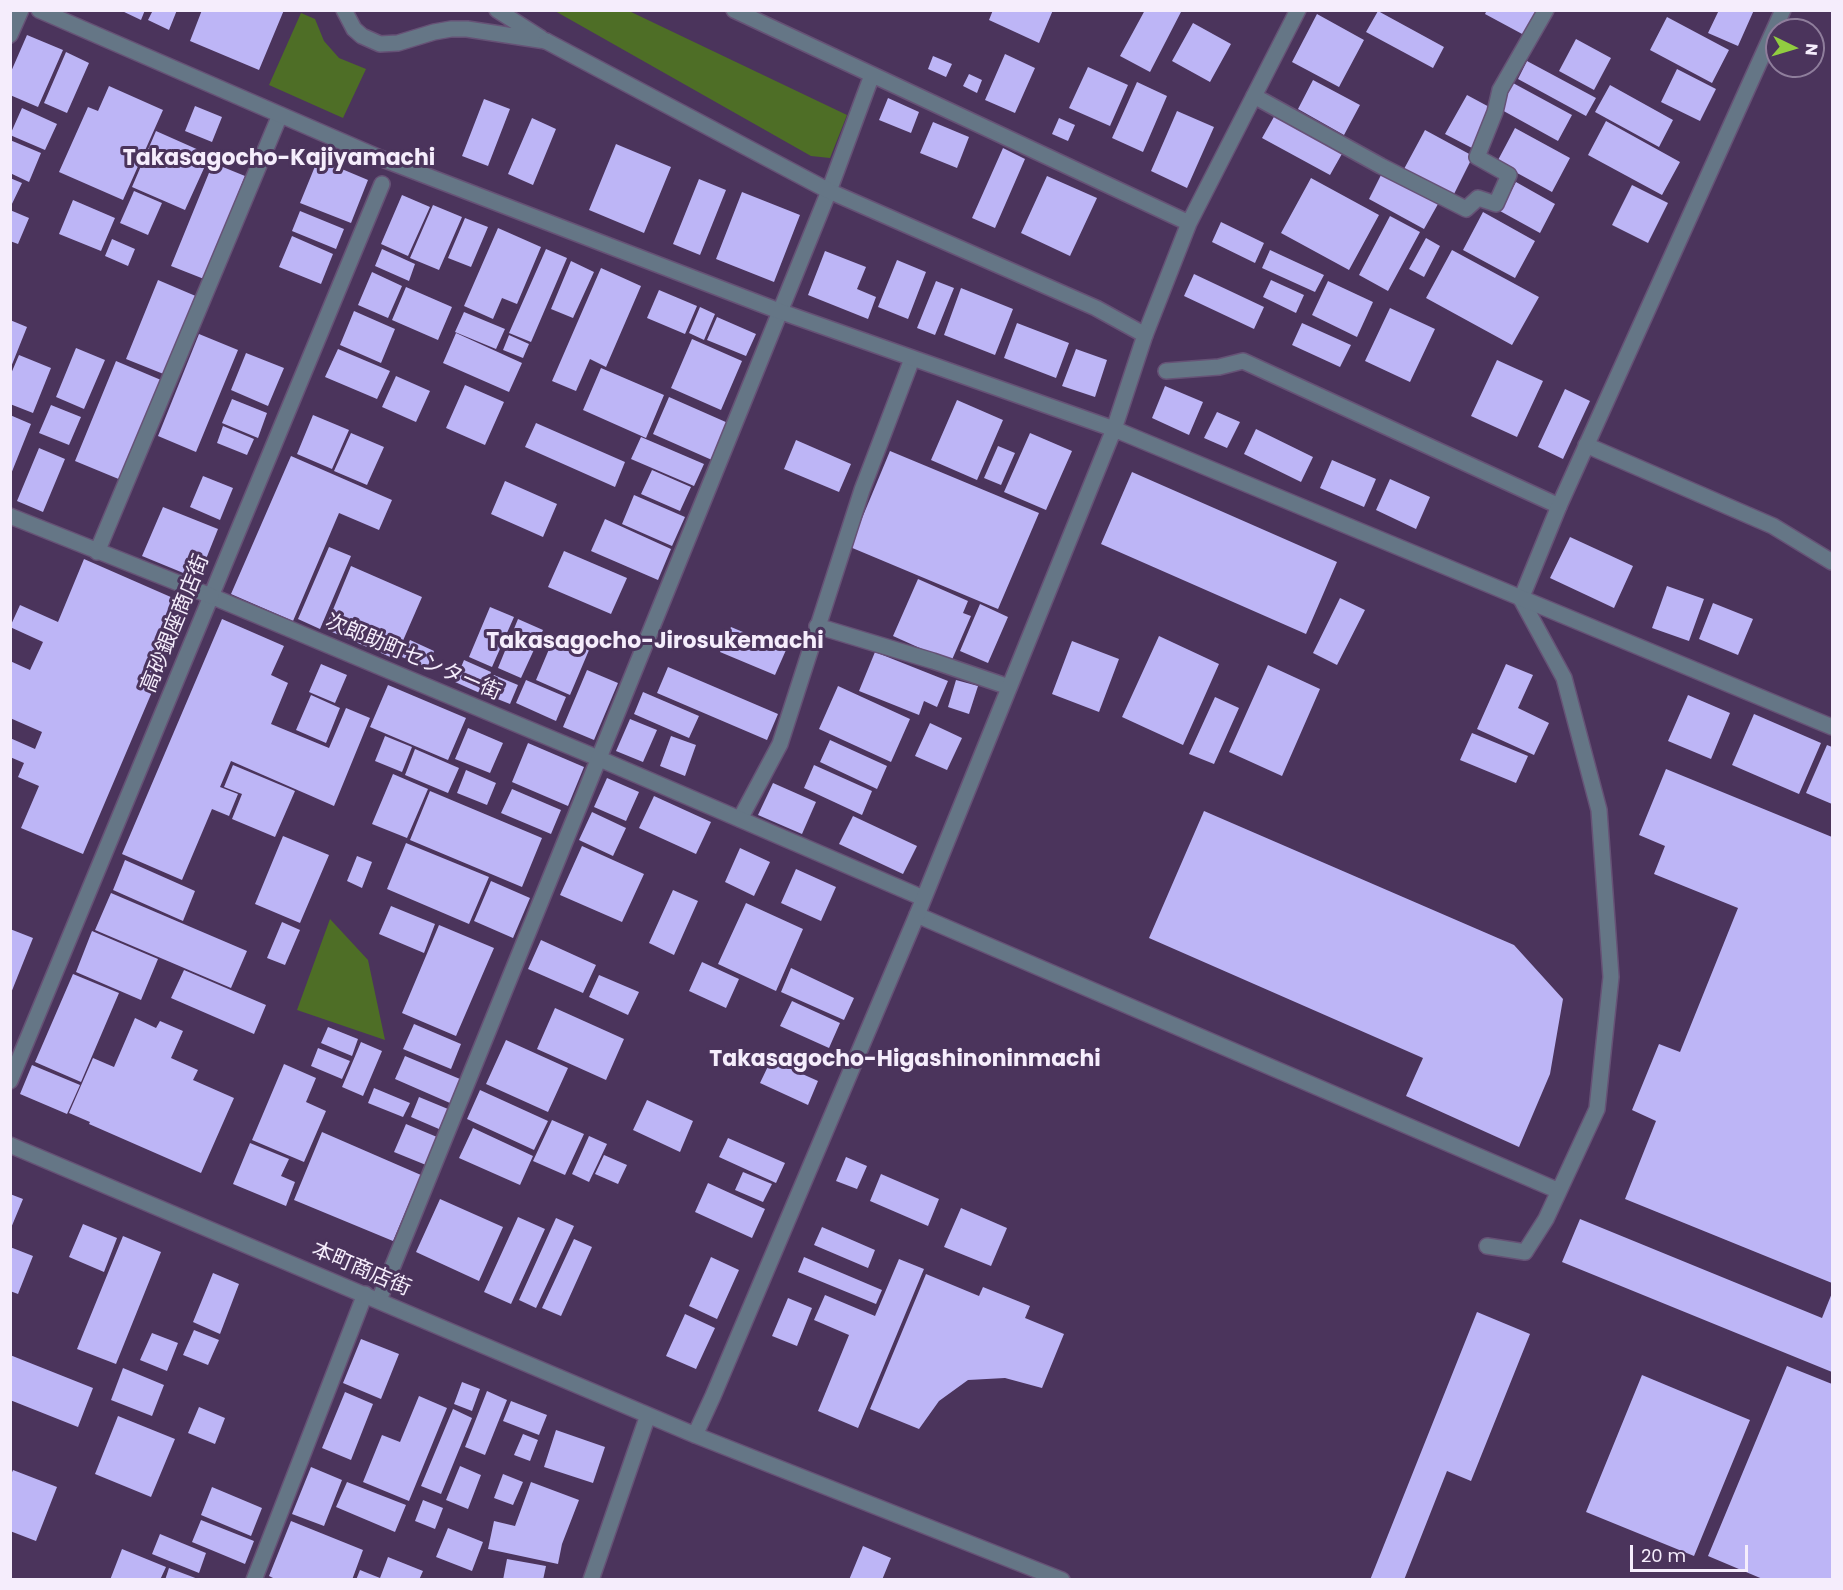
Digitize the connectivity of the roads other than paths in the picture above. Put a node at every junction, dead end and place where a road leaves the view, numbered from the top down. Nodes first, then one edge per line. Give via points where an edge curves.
1 (21, 10) edge
2 (39, 10) edge
3 (344, 10) edge
4 (497, 10) edge
5 (734, 10) edge
6 (1298, 10) edge
7 (1546, 10) edge
8 (1783, 10) edge
9 (10, 35) edge
10 (546, 41) junction
11 (872, 75) junction
12 (1254, 96) junction
13 (280, 115) junction
14 (382, 184) dead end
15 (829, 191) junction
16 (1189, 223) junction
17 (779, 311) junction
18 (1145, 334) junction
19 (912, 358) junction
20 (1166, 371) dead end
21 (1114, 429) junction
22 (1586, 445) junction
23 (1559, 506) junction
24 (10, 516) edge
25 (97, 552) junction
26 (1833, 562) edge
27 (211, 596) junction
28 (1521, 599) junction
29 (817, 626) junction
30 (1010, 687) junction
31 (1833, 727) edge
32 (600, 759) junction
33 (741, 819) junction
34 (923, 898) junction
35 (917, 915) junction
36 (10, 1081) edge
37 (10, 1145) edge
38 (1559, 1191) junction
39 (1487, 1246) dead end
40 (372, 1297) junction
41 (648, 1415) junction
42 (694, 1435) junction
43 (254, 1580) edge
44 (591, 1580) edge
45 (1062, 1580) edge

1 - 9 street
2 - 13 street
3 - 10 street via 354,29 380,44 451,29
4 - 10 street
5 - 11 street
6 - 12 street
7 - 12 street via 1500,90 1477,157 1509,175 1496,204 1478,198 1466,209
8 - 22 street
10 - 15 street
11 - 15 street
11 - 16 street
12 - 16 street
13 - 17 street via 391,162
13 - 25 street
14 - 27 street, 高砂銀座商店街
15 - 17 street
15 - 18 street via 1096,308
16 - 18 street
17 - 19 street
17 - 32 street
18 - 21 street
19 - 21 street
19 - 29 street via 862,490
20 - 23 street via 1243,361
21 - 28 street
21 - 30 street
22 - 23 street
22 - 26 street via 1773,526
23 - 28 street
24 - 25 street, 次郎助町センター街
25 - 27 street, 次郎助町センター街
27 - 32 street, 次郎助町センター街
27 - 36 street, 高砂銀座商店街
28 - 31 street
28 - 38 street via 1564,678 1599,810 1611,977 1597,1109
29 - 30 street
29 - 33 street via 780,744
30 - 34 street
32 - 33 street, 次郎助町センター街
32 - 40 street
33 - 34 street, 次郎助町センター街
34 - 35 street
35 - 38 street
35 - 42 street
37 - 40 street, 本町商店街
38 - 39 street via 1525,1252
40 - 41 street, 本町商店街
40 - 43 street
41 - 42 street, 本町商店街
41 - 44 street
42 - 45 street, 本町商店街

